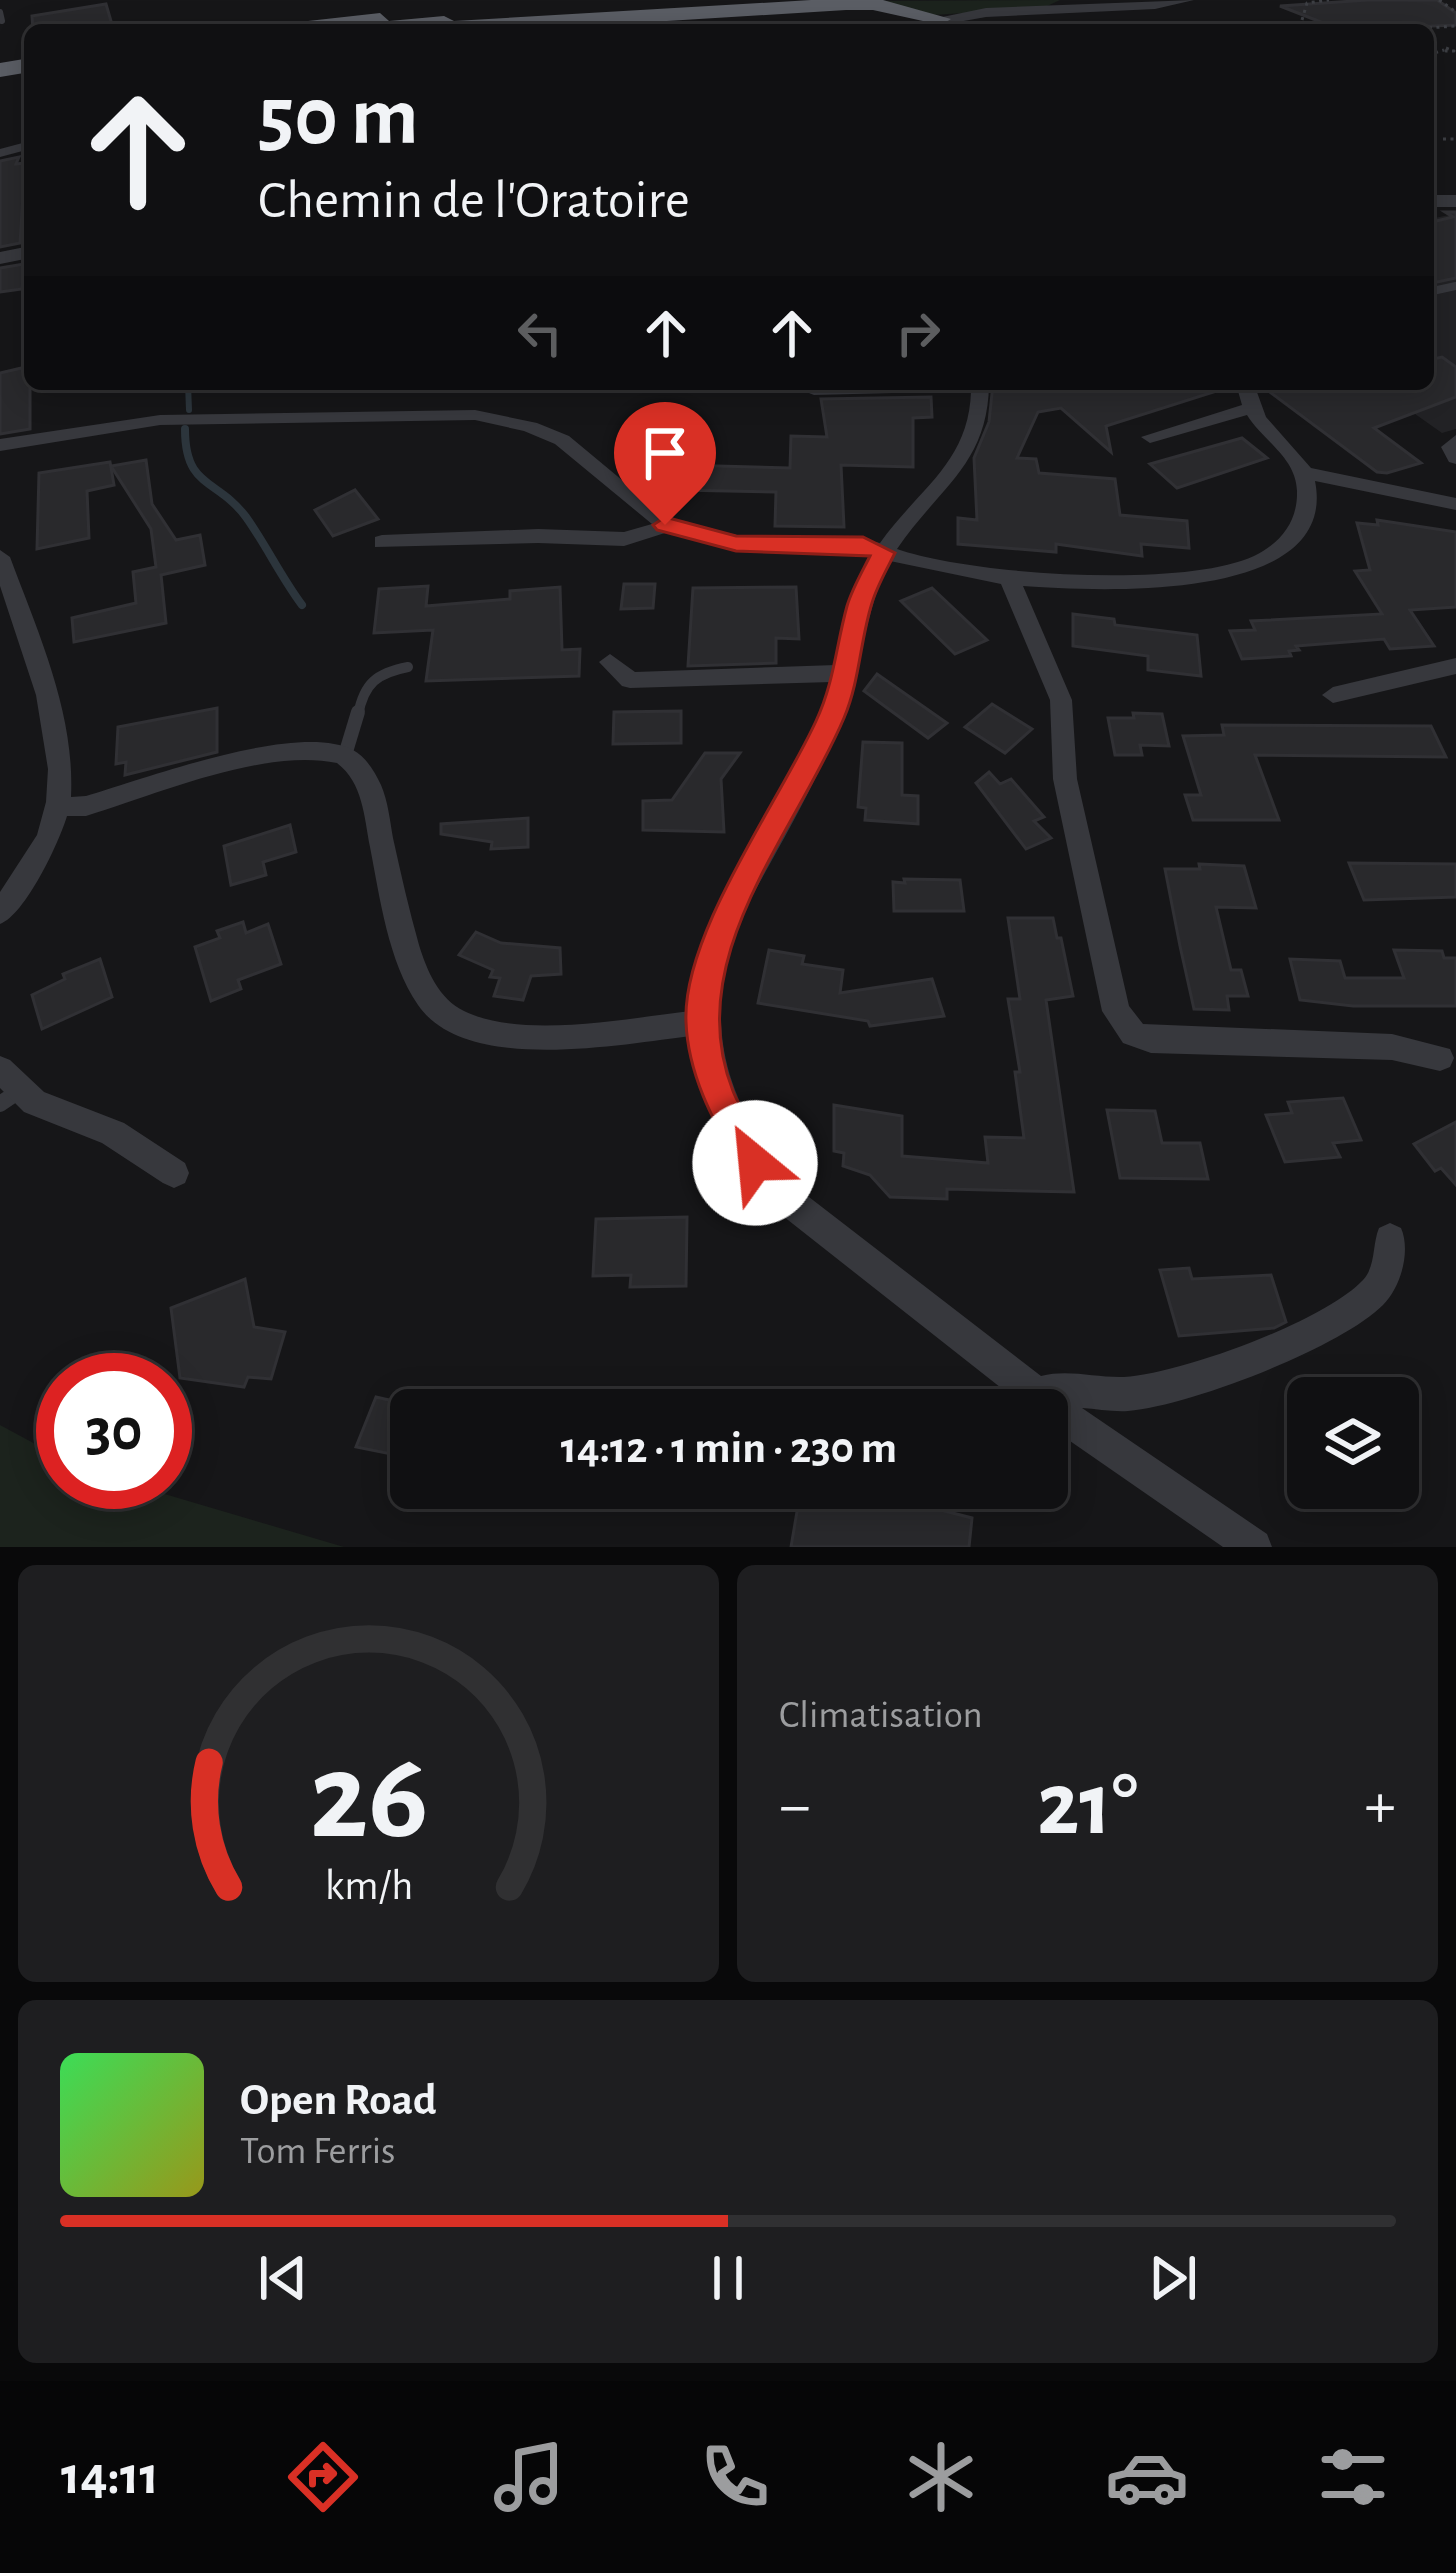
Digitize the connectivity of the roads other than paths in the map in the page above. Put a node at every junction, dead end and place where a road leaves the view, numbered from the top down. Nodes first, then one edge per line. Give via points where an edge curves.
1 (546, 0) edge
2 (650, 0) edge
3 (785, 0) edge
4 (1181, 1) edge
5 (1123, 2) edge
6 (1080, 3) edge
7 (924, 22) edge
8 (322, 24) edge
9 (338, 24) edge
10 (442, 24) edge
11 (516, 24) edge
12 (981, 390) edge
13 (1246, 390) edge
14 (1249, 409) junction
15 (1150, 436) dead end
16 (1456, 440) edge
17 (0, 446) edge
18 (1456, 458) edge
19 (1306, 473) junction
20 (1456, 505) edge
21 (665, 525) junction
22 (382, 542) dead end
23 (883, 553) junction
24 (0, 557) edge
25 (1010, 578) junction
26 (610, 662) dead end
27 (1456, 666) edge
28 (407, 667) dead end
29 (848, 673) junction
30 (1333, 695) dead end
31 (345, 755) junction
32 (56, 807) junction
33 (0, 913) edge
34 (702, 1022) junction
35 (1440, 1058) dead end
36 (7, 1087) edge
37 (174, 1173) dead end
38 (1390, 1238) dead end
39 (1030, 1389) edge
40 (1051, 1389) edge
41 (1068, 1416) edge
42 (1254, 1547) edge

1 - 8 highway
2 - 9 highway
3 - 10 highway
4 - 5 street
5 - 6 street
6 - 7 street
7 - 11 highway via 891,7 846,4
12 - 23 street via 983,416 961,465
13 - 14 street
14 - 15 street
14 - 19 street
16 - 18 street
17 - 21 street via 160,420 475,416 566,442
19 - 20 street
19 - 25 street via 1299,527 1253,564 1128,578
21 - 22 street via 624,539
21 - 23 street via 736,543 863,545
23 - 25 street
23 - 29 street via 860,604
24 - 32 street via 51,709 60,762
25 - 35 street via 1060,700 1065,779 1125,1027 1151,1040 1392,1047
26 - 29 street via 630,680
27 - 30 street
28 - 31 lane via 383,669 367,681
29 - 34 street via 717,938
31 - 32 street via 295,750
31 - 34 street via 370,788 406,942 429,1001 453,1021 525,1036
32 - 33 street via 50,833
34 - 39 street via 717,1093 755,1163 785,1198
36 - 37 street via 113,1133
38 - 40 street via 1387,1273 1373,1294 1328,1326 1151,1391
41 - 42 street

